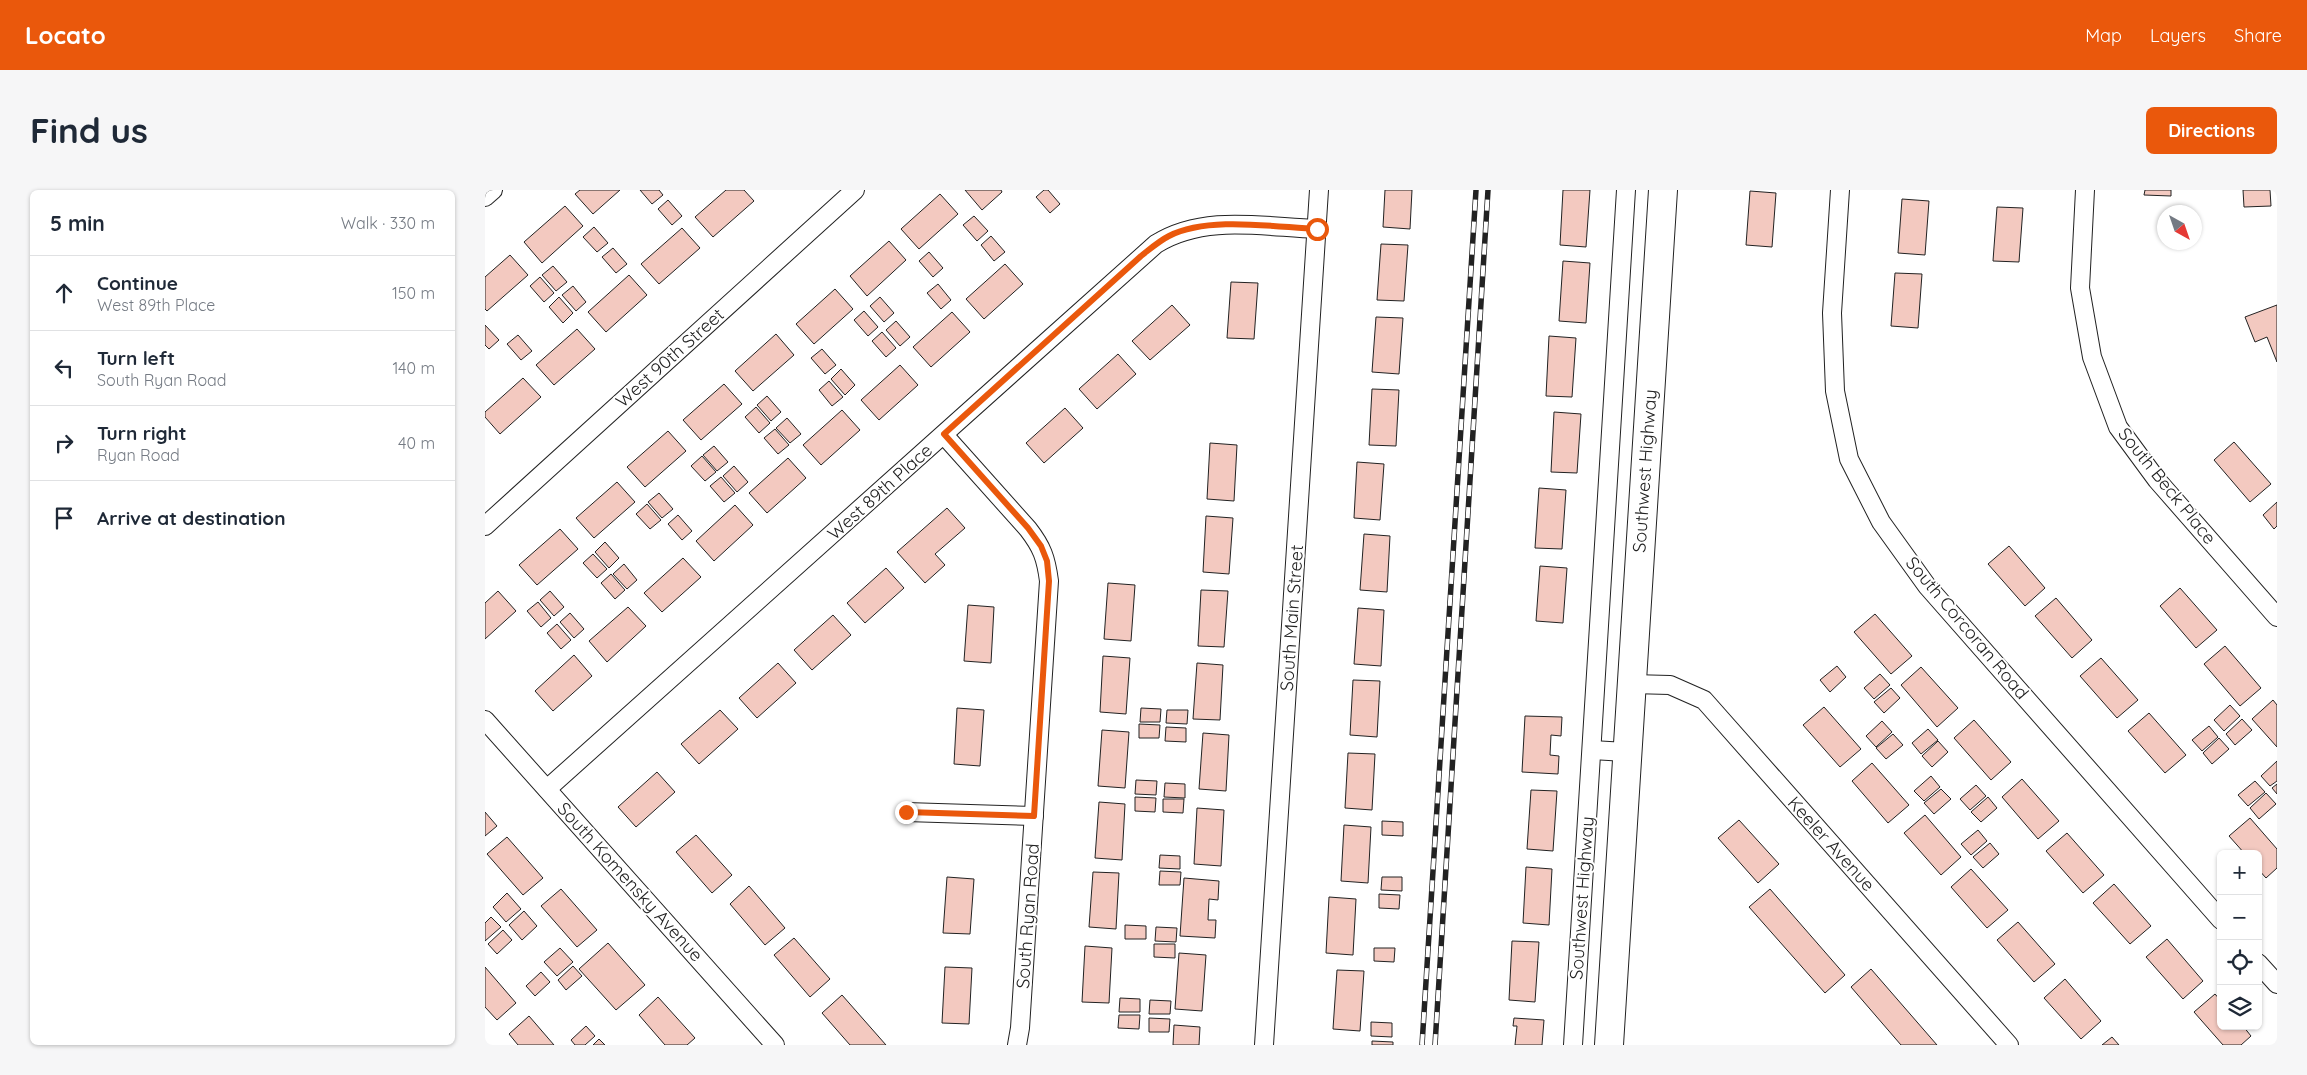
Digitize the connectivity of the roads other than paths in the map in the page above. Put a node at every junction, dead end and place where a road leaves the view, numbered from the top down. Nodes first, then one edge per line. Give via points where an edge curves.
1 (493, 190) edge
2 (855, 190) edge
3 (1319, 190) edge
4 (1626, 190) edge
5 (1663, 190) edge
6 (1840, 190) edge
7 (2085, 190) edge
8 (485, 197) edge
9 (1317, 229) junction
10 (944, 434) junction
11 (485, 526) edge
12 (2277, 616) edge
13 (1631, 684) junction
14 (485, 720) edge
15 (1592, 750) junction
16 (1626, 752) junction
17 (547, 789) junction
18 (906, 812) dead end
19 (1034, 816) junction
20 (2217, 915) edge
21 (2262, 967) edge
22 (2277, 984) edge
23 (775, 1045) edge
24 (1017, 1045) edge
25 (1264, 1045) edge
26 (1573, 1045) edge
27 (1609, 1045) edge
28 (2009, 1045) edge

1 - 8 street
2 - 11 street, West 90th Street
3 - 9 street, South Main Street
4 - 15 street, Southwest Highway
5 - 13 main road, Southwest Highway
6 - 20 street, South Corcoran Road via 1832,313 1835,391 1849,459 1881,522 1927,586
7 - 12 street, South Beck Place via 2080,288 2092,357 2118,427 2157,480
9 - 10 street, West 89th Place via 1211,224 1170,236 1141,256
9 - 25 street, South Main Street
10 - 17 street, West 89th Place
10 - 19 street, South Ryan Road via 1028,528 1047,561 1049,605
13 - 16 main road, Southwest Highway
13 - 28 street, Keeler Avenue via 1670,685 1704,700
14 - 17 street, South Komensky Avenue
15 - 16 street
15 - 26 street, Southwest Highway
16 - 27 main road, Southwest Highway
17 - 23 street, South Komensky Avenue
18 - 19 street
19 - 24 street, South Ryan Road
21 - 22 street

